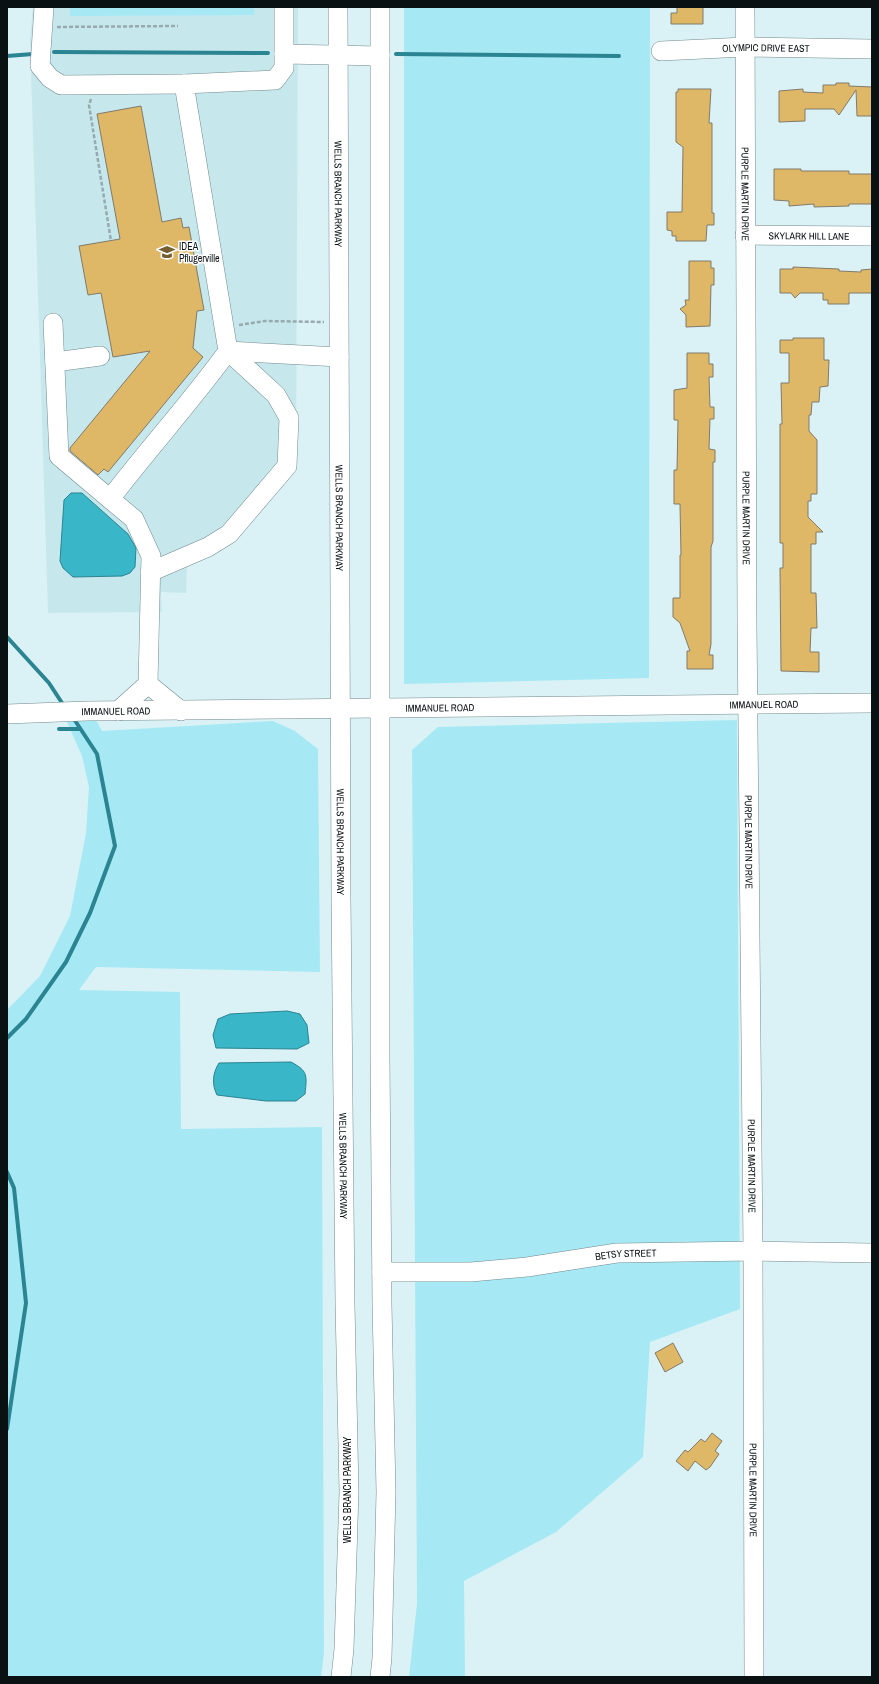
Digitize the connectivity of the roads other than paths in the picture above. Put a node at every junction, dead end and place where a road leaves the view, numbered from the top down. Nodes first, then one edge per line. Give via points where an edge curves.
1 (44, 7) edge
2 (284, 7) edge
3 (338, 7) edge
4 (380, 7) edge
5 (745, 7) edge
6 (745, 47) junction
7 (872, 48) edge
8 (661, 52) dead end
9 (284, 54) junction
10 (338, 55) junction
11 (380, 56) junction
12 (184, 84) junction
13 (745, 235) junction
14 (872, 236) edge
15 (53, 323) dead end
16 (228, 351) junction
17 (100, 356) dead end
18 (339, 357) junction
19 (55, 362) junction
20 (110, 499) junction
21 (150, 572) junction
22 (148, 684) junction
23 (872, 703) edge
24 (748, 704) junction
25 (340, 708) junction
26 (380, 708) junction
27 (118, 711) junction
28 (181, 711) junction
29 (7, 714) edge
30 (754, 1251) junction
31 (872, 1253) edge
32 (382, 1272) junction
33 (341, 1677) edge
34 (380, 1677) edge
35 (754, 1677) edge

1 - 12 street via 40,66 50,78 61,85
2 - 9 street
3 - 10 street, WELLS BRANCH PARKWAY
4 - 11 street
5 - 6 street, PURPLE MARTIN DRIVE
6 - 7 street, OLYMPIC DRIVE EAST
6 - 8 street, OLYMPIC DRIVE EAST
6 - 13 street, PURPLE MARTIN DRIVE
9 - 10 street
9 - 12 street via 284,68 275,80
10 - 11 street
10 - 18 street, WELLS BRANCH PARKWAY
11 - 26 street
12 - 16 street
13 - 14 street, SKYLARK HILL LANE
13 - 24 street, PURPLE MARTIN DRIVE
15 - 19 street
16 - 18 street
16 - 20 street
16 - 21 street via 276,395 289,418 287,466 229,534 208,547
17 - 19 street
18 - 25 street, WELLS BRANCH PARKWAY
19 - 20 street via 59,456
20 - 21 street via 134,519 151,556
21 - 22 street
22 - 27 street
22 - 28 street
23 - 24 street, IMMANUEL ROAD
24 - 26 street, IMMANUEL ROAD
24 - 30 street, PURPLE MARTIN DRIVE
25 - 26 street, IMMANUEL ROAD
25 - 28 street, IMMANUEL ROAD
25 - 33 street, WELLS BRANCH PARKWAY via 344,1304 349,1492
26 - 32 street
27 - 28 street, IMMANUEL ROAD
27 - 29 street, IMMANUEL ROAD
30 - 31 street, BETSY STREET
30 - 32 street, BETSY STREET via 617,1253 471,1272
30 - 35 street, PURPLE MARTIN DRIVE
32 - 34 street via 386,1492

